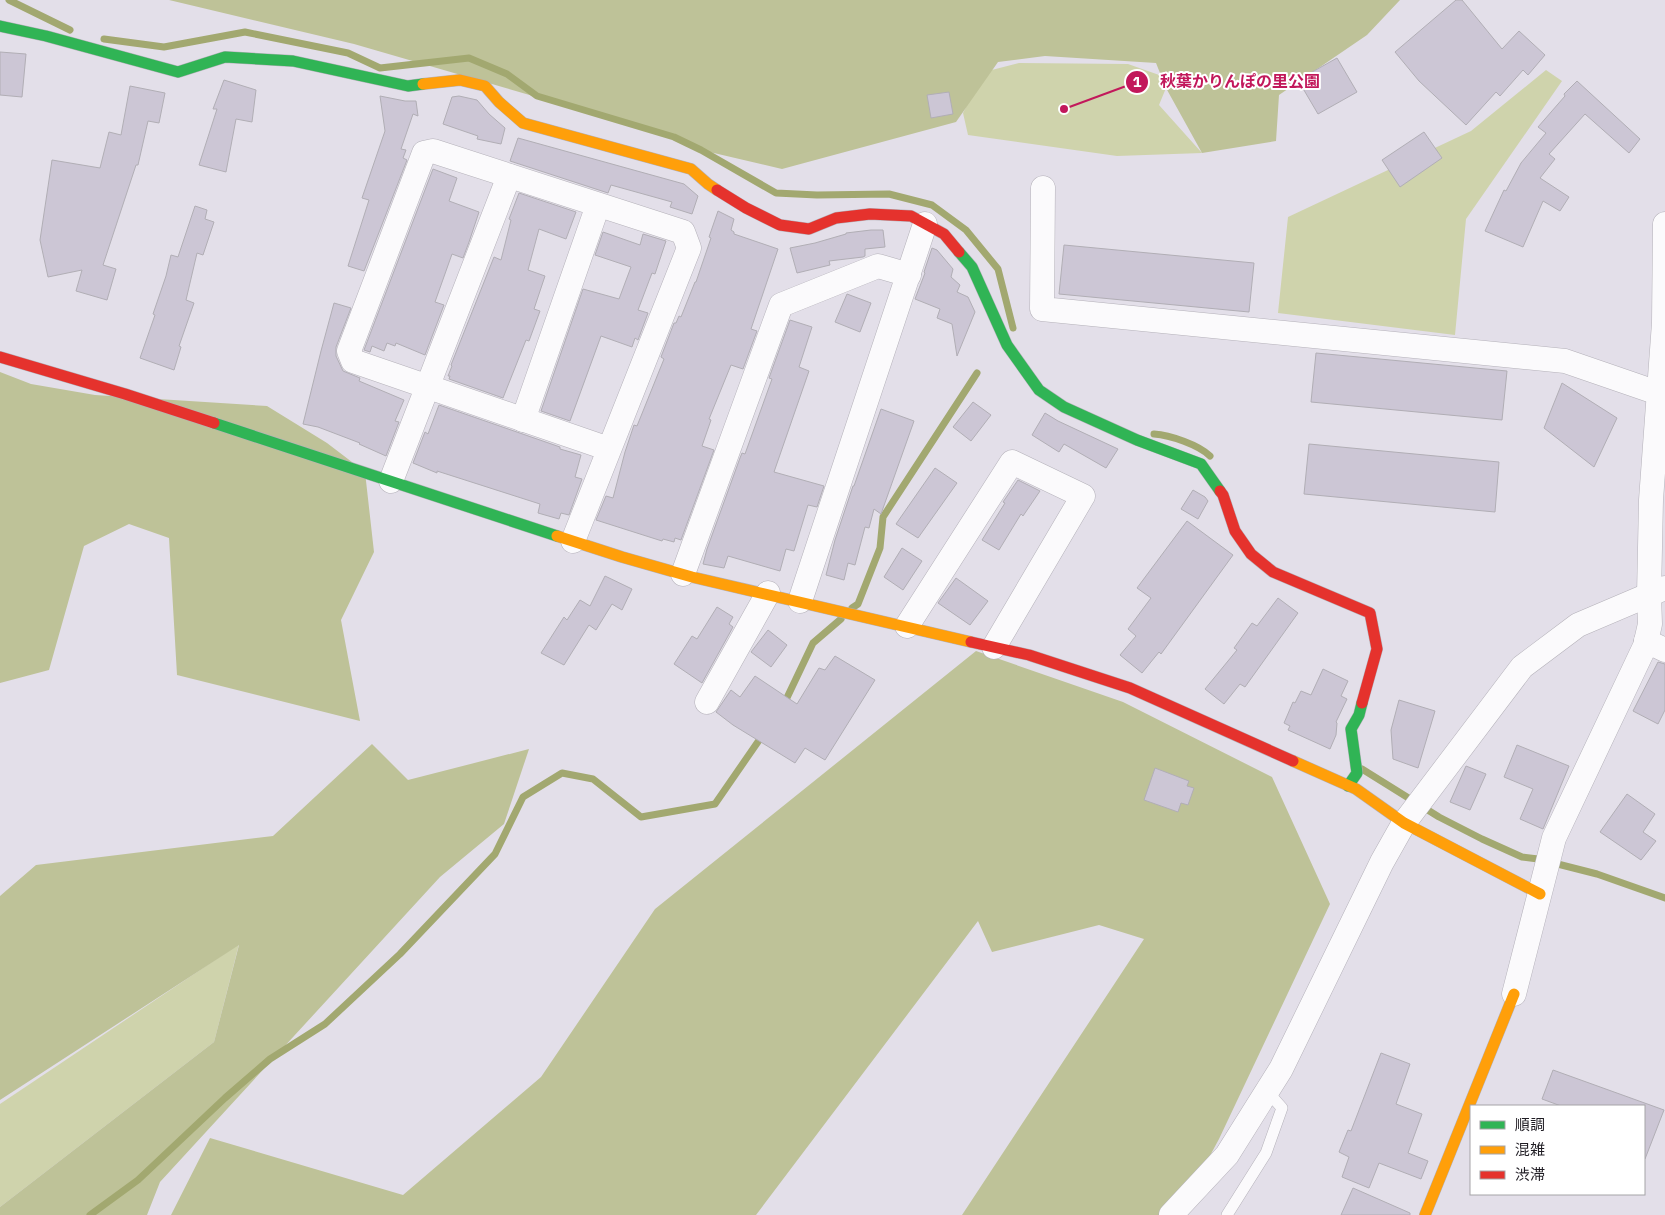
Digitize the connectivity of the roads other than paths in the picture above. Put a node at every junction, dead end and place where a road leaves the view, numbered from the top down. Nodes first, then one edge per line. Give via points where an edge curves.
1 (0, 26) edge
2 (509, 176) junction
3 (1043, 188) dead end
4 (598, 205) junction
5 (925, 224) junction
6 (1665, 224) edge
7 (909, 275) junction
8 (0, 357) edge
9 (427, 387) junction
10 (1658, 393) junction
11 (523, 420) junction
12 (609, 449) junction
13 (391, 481) junction
14 (573, 541) junction
15 (683, 574) junction
16 (1657, 591) edge
17 (768, 593) junction
18 (800, 601) junction
19 (907, 626) junction
20 (1656, 645) edge
21 (994, 647) junction
22 (707, 702) dead end
23 (1348, 786) junction
24 (1407, 820) junction
25 (1542, 885) junction
26 (1514, 994) joint
27 (1267, 1090) junction
28 (1171, 1215) edge
29 (1227, 1215) edge
30 (1424, 1215) edge

1 - 5 street via 178,72 225,57 293,61 408,86 460,80 484,86 523,123 691,169 746,208 780,225 808,229 836,218 870,214 911,216
2 - 4 street
2 - 9 street
2 - 9 street via 433,151 424,153 348,351 353,361
3 - 10 street via 1042,309 1565,361
4 - 11 street
4 - 12 street via 683,232 689,248
5 - 7 street
5 - 23 street via 944,234 972,268 1007,345 1039,390 1064,407 1201,464 1223,495 1235,531 1251,554 1273,572 1370,613 1377,649 1359,714 1351,729 1356,773
6 - 10 street via 1664,323
7 - 15 street via 878,266 781,306
7 - 18 street
8 - 13 street via 125,394
9 - 11 street
9 - 13 street
10 - 16 street via 1651,500
11 - 12 street
12 - 14 street
13 - 14 street
14 - 15 street
15 - 17 street
16 - 20 street via 1650,624
16 - 24 street via 1578,625 1522,667
17 - 18 street
17 - 22 street
18 - 19 street
19 - 21 street
19 - 21 street via 1012,462 1083,496
20 - 25 street via 1554,838
21 - 23 street via 1130,688
23 - 24 street
24 - 25 street
24 - 27 street via 1382,862 1281,1069
25 - 26 street
26 - 30 street
27 - 28 street via 1227,1155
27 - 29 lane via 1282,1108 1266,1153

